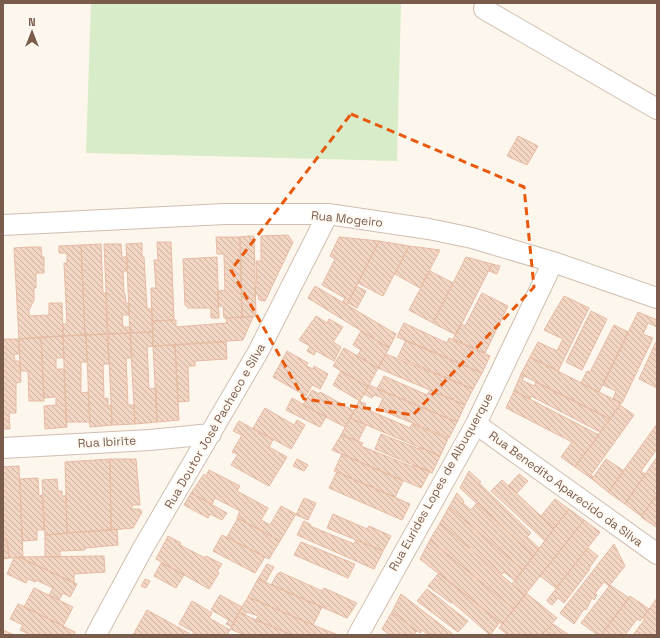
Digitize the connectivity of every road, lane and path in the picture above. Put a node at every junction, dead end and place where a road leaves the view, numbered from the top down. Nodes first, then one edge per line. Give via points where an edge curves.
1 (484, 9) dead end
2 (657, 109) edge
3 (328, 214) junction
4 (3, 225) edge
5 (553, 262) junction
6 (657, 298) edge
7 (476, 424) junction
8 (211, 434) junction
9 (3, 448) edge
10 (657, 554) edge
11 (96, 635) edge
12 (358, 635) edge

1 - 2 street
3 - 4 street, Rua Mogeiro via 225,214
3 - 5 street, Rua Mogeiro via 472,238
3 - 8 street, Rua Doutor José Pacheco e Silva via 258,352
5 - 6 street, Rua Mogeiro
5 - 7 street, Rua Eurides Lopes de Albuquerque
7 - 10 street, Rua Benedito Aparecido da Silva
7 - 12 street, Rua Eurides Lopes de Albuquerque
8 - 9 street, Rua Ibirite
8 - 11 street, Rua Doutor José Pacheco e Silva

